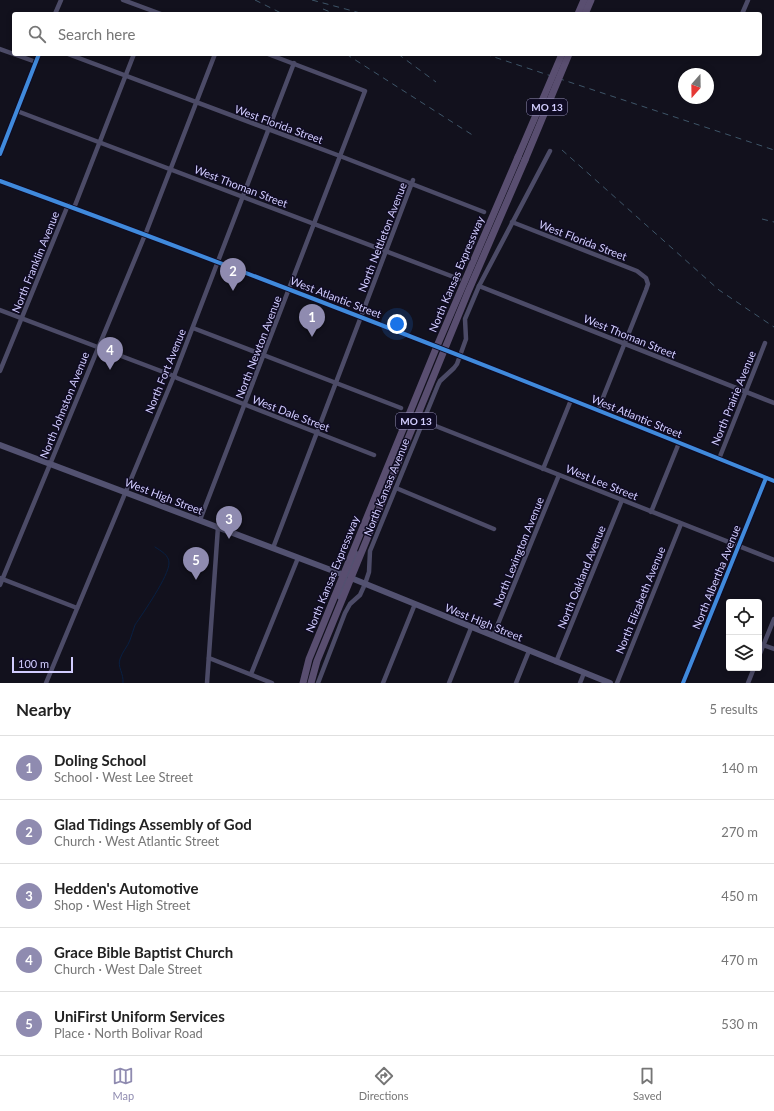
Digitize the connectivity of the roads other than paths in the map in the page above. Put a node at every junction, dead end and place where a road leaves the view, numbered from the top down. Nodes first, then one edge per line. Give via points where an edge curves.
1 (61, 0) edge
2 (123, 0) edge
3 (584, 0) edge
4 (591, 0) edge
5 (748, 0) edge
6 (56, 12) edge
7 (149, 12) edge
8 (579, 12) edge
9 (586, 12) edge
10 (743, 12) edge
11 (0, 49) edge
12 (12, 53) edge
13 (19, 56) edge
14 (38, 56) edge
15 (73, 56) edge
16 (133, 56) edge
17 (214, 56) edge
18 (274, 56) edge
19 (561, 56) edge
20 (568, 56) edge
21 (36, 62) junction
22 (294, 63) junction
23 (125, 76) junction
24 (197, 103) junction
25 (17, 111) junction
26 (268, 130) junction
27 (100, 142) junction
28 (550, 151) dead end
29 (0, 154) edge
30 (340, 156) junction
31 (521, 158) junction
32 (171, 169) junction
33 (413, 180) dead end
34 (0, 181) edge
35 (411, 185) junction
36 (243, 197) junction
37 (68, 206) junction
38 (74, 208) junction
39 (484, 212) dead end
40 (512, 222) junction
41 (315, 223) junction
42 (144, 234) junction
43 (386, 251) junction
44 (218, 263) junction
45 (459, 279) dead end
46 (479, 286) junction
47 (290, 289) junction
48 (0, 310) edge
49 (361, 317) junction
50 (22, 318) junction
51 (193, 328) junction
52 (765, 343) dead end
53 (625, 344) junction
54 (437, 346) junction
55 (98, 347) junction
56 (445, 349) junction
57 (461, 355) junction
58 (264, 356) junction
59 (0, 371) edge
60 (174, 376) junction
61 (335, 383) junction
62 (746, 392) junction
63 (571, 400) junction
64 (774, 404) edge
65 (245, 405) junction
66 (401, 408) dead end
67 (598, 410) junction
68 (423, 420) junction
69 (316, 433) junction
70 (679, 443) junction
71 (0, 445) edge
72 (374, 456) dead end
73 (719, 459) junction
74 (50, 464) junction
75 (543, 469) junction
76 (559, 475) junction
77 (766, 478) junction
78 (774, 481) edge
79 (396, 488) junction
80 (126, 492) junction
81 (622, 500) junction
82 (651, 512) junction
83 (200, 520) junction
84 (681, 524) junction
85 (218, 527) junction
86 (494, 529) dead end
87 (356, 545) junction
88 (738, 547) junction
89 (273, 548) junction
90 (298, 558) junction
91 (774, 560) edge
92 (344, 576) junction
93 (351, 578) junction
94 (1, 579) edge
95 (365, 584) junction
96 (0, 585) edge
97 (415, 604) junction
98 (77, 608) junction
99 (339, 609) junction
100 (774, 619) edge
101 (471, 628) junction
102 (493, 636) junction
103 (763, 645) joint
104 (774, 649) edge
105 (529, 651) junction
106 (209, 658) junction
107 (556, 662) junction
108 (753, 671) edge
109 (584, 673) junction
110 (251, 674) junction
111 (46, 683) edge
112 (208, 683) edge
113 (272, 683) edge
114 (303, 683) edge
115 (311, 683) edge
116 (318, 683) edge
117 (383, 683) edge
118 (449, 683) edge
119 (516, 683) edge
120 (580, 683) edge
121 (610, 683) edge
122 (617, 683) edge
123 (683, 683) edge
124 (748, 683) edge

1 - 6 street
2 - 7 street
3 - 8 main road
4 - 9 main road
5 - 10 street
11 - 12 street
13 - 21 street
14 - 21 street
15 - 23 street, West Florida Street
16 - 23 street, North Franklin Avenue
17 - 24 street, North Johnston Avenue
18 - 22 street
19 - 31 main road, North Kansas Expressway / MO 13, bridge
20 - 31 main road, North Kansas Expressway / MO 13, bridge
21 - 25 street
22 - 26 street, North Fort Avenue
22 - 30 street, North Newton Avenue via 365,91
23 - 24 street, West Florida Street
23 - 27 street, North Franklin Avenue
24 - 26 street, West Florida Street
24 - 32 street, North Johnston Avenue
25 - 27 street, West Thoman Street
25 - 29 street
26 - 30 street, West Florida Street
26 - 36 street, North Fort Avenue
27 - 32 street, West Thoman Street
27 - 38 street, North Franklin Avenue
28 - 40 street, North Kansas Avenue
30 - 35 street, West Florida Street
30 - 41 street, North Newton Avenue
31 - 54 main road, North Kansas Expressway / MO 13
31 - 56 main road, North Kansas Expressway / MO 13
32 - 36 street, West Thoman Street
32 - 42 street, North Johnston Avenue
33 - 35 street, North Nettleton Avenue
34 - 37 street, West Atlantic Street
35 - 39 street, West Florida Street
35 - 43 street, North Nettleton Avenue
36 - 41 street, West Thoman Street
36 - 44 street, North Fort Avenue
37 - 38 street, West Atlantic Street
37 - 50 street, North Franklin Avenue
38 - 42 street, West Atlantic Street
40 - 46 street, North Kansas Avenue
40 - 53 street, West Florida Street via 638,271 646,278 648,284
41 - 43 street, West Thoman Street
41 - 47 street, North Newton Avenue
42 - 44 street, West Atlantic Street
42 - 55 street, North Johnston Avenue
43 - 45 street, West Thoman Street
43 - 49 street, North Nettleton Avenue
44 - 47 street, West Atlantic Street
44 - 51 street, North Fort Avenue
46 - 53 street, West Thoman Street
46 - 57 street, North Kansas Avenue via 465,319 466,339
47 - 49 street, West Atlantic Street
47 - 58 street, North Newton Avenue
48 - 50 street, West Dale Street
49 - 54 street, West Atlantic Street
49 - 61 street, North Nettleton Avenue
50 - 55 street, West Dale Street
50 - 59 street, North Franklin Avenue
51 - 58 street
51 - 60 street, North Fort Avenue
52 - 62 street, North Prairie Avenue
53 - 62 street, West Thoman Street
53 - 67 street
54 - 56 street, West Atlantic Street
54 - 87 main road, North Kansas Expressway / MO 13
55 - 60 street, West Dale Street
55 - 74 street, North Johnston Avenue
56 - 57 street, West Atlantic Street
56 - 93 main road, North Kansas Expressway / MO 13
57 - 63 street, West Atlantic Street
57 - 68 street, North Kansas Avenue via 454,368 438,385
58 - 61 street
58 - 65 street, North Newton Avenue
60 - 65 street, West Dale Street
60 - 80 street, North Fort Avenue
61 - 66 street
61 - 69 street, North Nettleton Avenue
62 - 64 street, West Thoman Street
62 - 73 street, North Prairie Avenue
63 - 67 street, West Atlantic Street
63 - 75 street
65 - 69 street, West Dale Street
65 - 83 street, North Newton Avenue
67 - 70 street, West Atlantic Street
68 - 75 street, West Lee Street
68 - 79 street, North Kansas Avenue
69 - 72 street, West Dale Street
69 - 89 street, North Nettleton Avenue
70 - 73 street, West Atlantic Street
70 - 82 street
71 - 74 street, West High Street
73 - 77 street, West Atlantic Street
74 - 80 street, West High Street
74 - 94 street, North Johnston Avenue
75 - 76 street, West Lee Street
76 - 81 street, West Lee Street
76 - 102 street, North Lexington Avenue
77 - 78 street, West Atlantic Street
77 - 88 street, North Albertha Avenue
79 - 86 street
79 - 95 street, North Kansas Avenue via 368,556 369,572
80 - 83 street, West High Street
80 - 98 street, North Fort Avenue
81 - 82 street, West Lee Street
81 - 107 street, North Oakland Avenue
82 - 84 street, West Lee Street
83 - 85 street, West High Street
84 - 88 street, West Lee Street
84 - 122 street, North Elizabeth Avenue
85 - 89 street, West High Street
85 - 106 street
87 - 92 main road, North Kansas Expressway / MO 13
87 - 93 street via 349,574
88 - 91 street, West Lee Street
88 - 123 street, North Albertha Avenue
89 - 90 street, West High Street
90 - 92 street, West High Street
90 - 110 street
92 - 99 street
92 - 114 main road, North Kansas Expressway / MO 13 via 309,659
93 - 95 street, West High Street
93 - 99 main road, North Kansas Expressway / MO 13
94 - 96 street, North Johnston Avenue
94 - 98 street
95 - 97 street, West High Street
95 - 116 street, North Kansas Avenue via 360,595 344,613
97 - 101 street, West High Street
97 - 117 street
98 - 111 street, North Fort Avenue
99 - 115 main road, North Kansas Expressway / MO 13 via 317,661
100 - 103 street
101 - 102 street, West High Street
101 - 118 street
102 - 105 street, West High Street
103 - 104 street
105 - 107 street, West High Street
105 - 119 street
106 - 110 street
106 - 112 street
107 - 109 street, West High Street
108 - 124 street
109 - 120 street
109 - 121 street, West High Street
110 - 113 street

